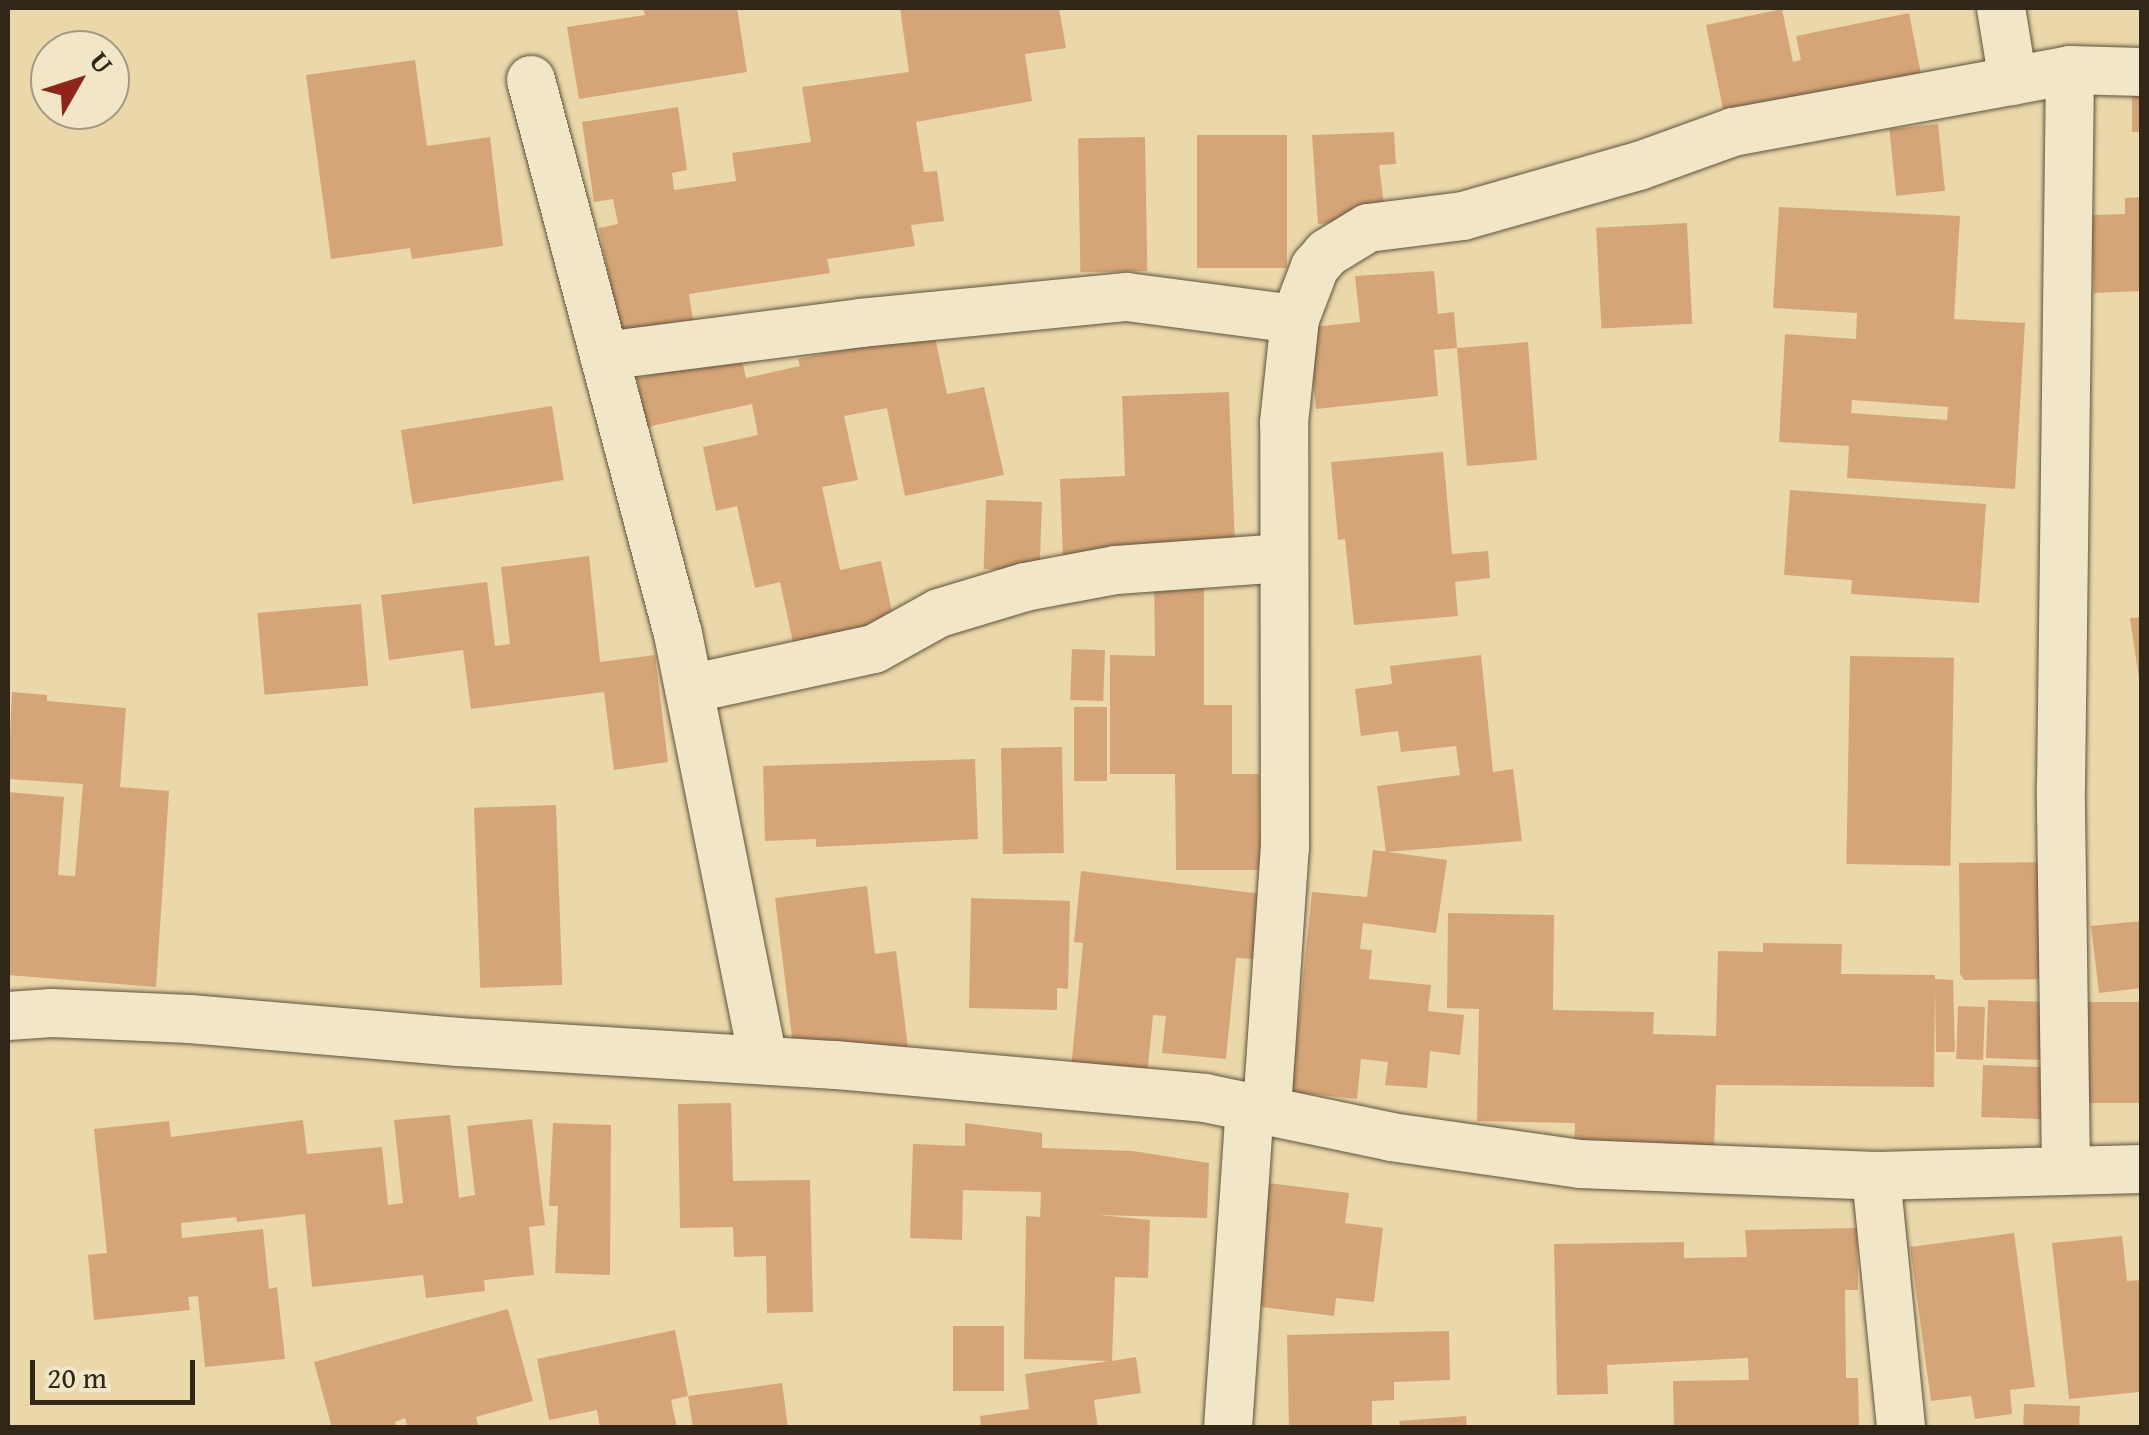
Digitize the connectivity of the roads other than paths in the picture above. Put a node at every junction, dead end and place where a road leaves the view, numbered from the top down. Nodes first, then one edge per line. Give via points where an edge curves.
1 (2001, 8) edge
2 (2070, 70) junction
3 (2142, 72) edge
4 (531, 80) dead end
5 (2013, 81) junction
6 (1295, 319) junction
7 (604, 356) junction
8 (1284, 558) junction
9 (690, 689) junction
10 (8, 1016) edge
11 (763, 1060) junction
12 (1258, 1108) junction
13 (2066, 1168) junction
14 (2142, 1168) edge
15 (1876, 1176) junction
16 (1228, 1428) edge
17 (1902, 1428) edge

1 - 5 street
2 - 3 street
2 - 5 street
2 - 13 street via 2061,788
4 - 7 street
5 - 6 street via 1733,132 1463,216 1368,228 1315,267
6 - 7 street via 1181,300 1097,298
6 - 8 street via 1284,422
7 - 9 street
8 - 9 street via 1116,570 1025,587 939,613 874,649
8 - 12 street via 1285,848
9 - 11 street
10 - 11 street via 190,1019
11 - 12 street
12 - 15 street via 1391,1137 1580,1164
12 - 16 street
13 - 14 street
13 - 15 street
15 - 17 street

